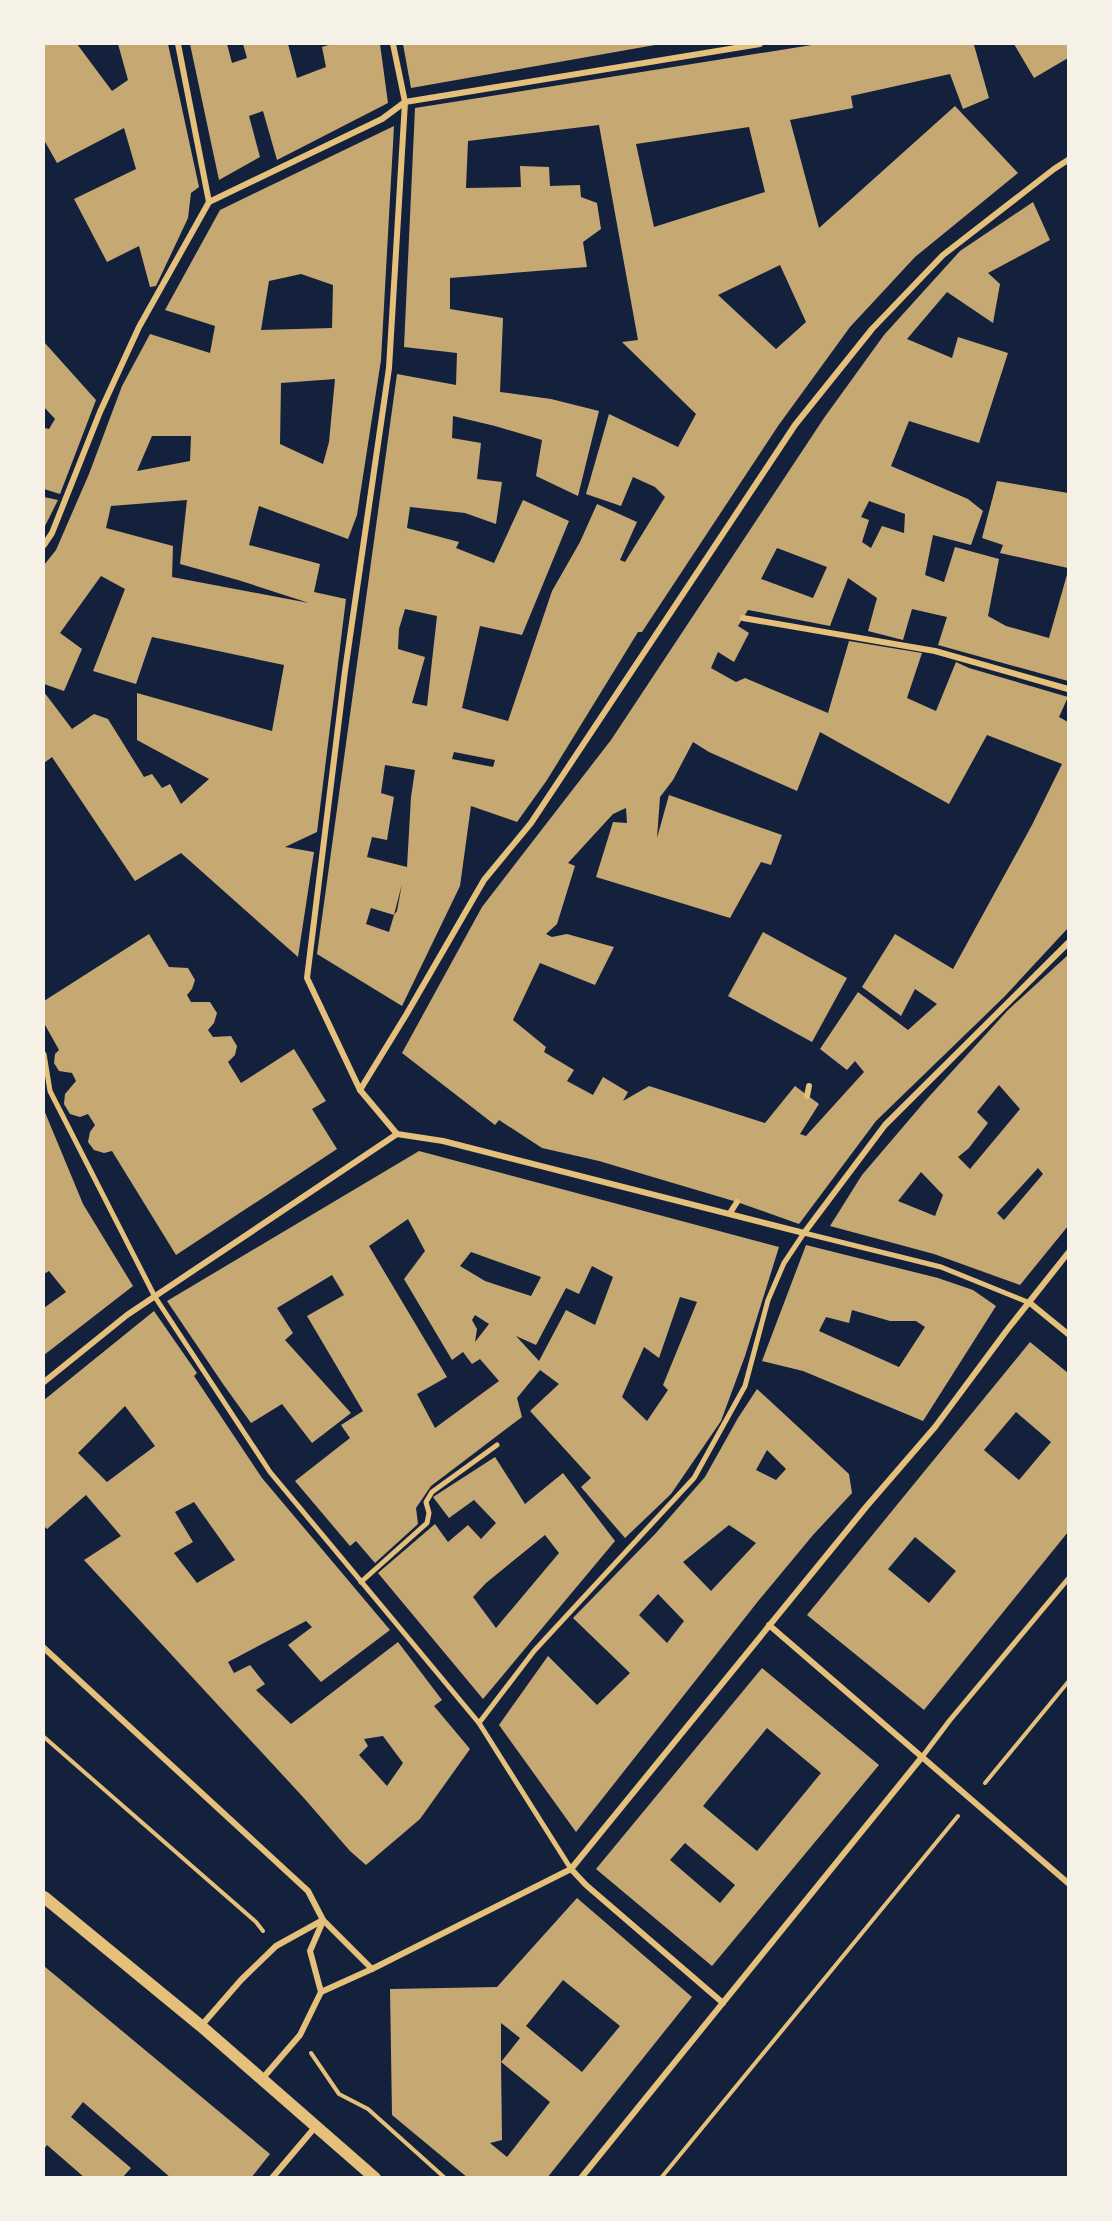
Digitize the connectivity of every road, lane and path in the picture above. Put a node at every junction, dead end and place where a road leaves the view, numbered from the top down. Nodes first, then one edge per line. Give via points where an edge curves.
1 (178, 44) edge
2 (393, 44) edge
3 (760, 44) edge
4 (405, 102) junction
5 (1068, 160) edge
6 (209, 202) junction
7 (44, 545) edge
8 (743, 618) dead end
9 (1068, 689) edge
10 (1068, 943) edge
11 (44, 1054) edge
12 (809, 1086) dead end
13 (360, 1090) junction
14 (807, 1096) dead end
15 (397, 1134) junction
16 (736, 1202) dead end
17 (730, 1213) junction
18 (804, 1233) junction
19 (1068, 1253) edge
20 (155, 1297) junction
21 (1030, 1303) junction
22 (1068, 1334) edge
23 (44, 1382) edge
24 (496, 1444) dead end
25 (1068, 1579) edge
26 (362, 1582) junction
27 (770, 1625) junction
28 (44, 1648) edge
29 (1068, 1682) edge
30 (479, 1723) junction
31 (44, 1737) edge
32 (922, 1757) junction
33 (971, 1800) junction
34 (572, 1869) junction
35 (1068, 1883) edge
36 (44, 1897) edge
37 (323, 1920) junction
38 (276, 1946) junction
39 (372, 1969) junction
40 (321, 1992) junction
41 (723, 2002) junction
42 (310, 2013) junction
43 (201, 2026) junction
44 (262, 2080) junction
45 (316, 2126) junction
46 (272, 2178) edge
47 (375, 2178) edge
48 (445, 2178) edge
49 (581, 2178) edge
50 (661, 2178) edge

1 - 6 street
2 - 4 street
3 - 4 street
4 - 6 street via 382,119
4 - 13 street via 388,368 307,978
5 - 13 street via 943,255 872,329 795,425 531,823 484,880
6 - 7 street via 139,327
8 - 9 street via 935,651
10 - 18 street via 885,1125
11 - 20 street via 50,1091
12 - 14 street
13 - 15 street
15 - 17 street via 443,1141
15 - 20 street
16 - 17 street
17 - 18 street
18 - 21 street via 941,1267
18 - 30 street via 784,1263 768,1300 745,1386 694,1478 534,1651
19 - 21 street
20 - 23 street
20 - 26 street via 270,1472
21 - 22 street
21 - 27 street via 935,1427
24 - 26 street via 432,1492 426,1502 427,1523
25 - 32 street
26 - 30 street
27 - 32 street
27 - 34 street
28 - 37 street via 308,1891
29 - 33 path
30 - 34 street
31 - 38 path via 256,1922
32 - 33 street
32 - 41 street
33 - 35 street
33 - 50 path
34 - 39 street
34 - 41 street
36 - 43 main road
37 - 38 street
37 - 39 street
37 - 40 street via 310,1952
38 - 43 street
39 - 40 street
40 - 42 street
41 - 49 street
42 - 44 street via 300,2035
42 - 48 path via 309,2050 339,2094 368,2109
43 - 44 main road
44 - 45 main road
45 - 46 street
45 - 47 main road

